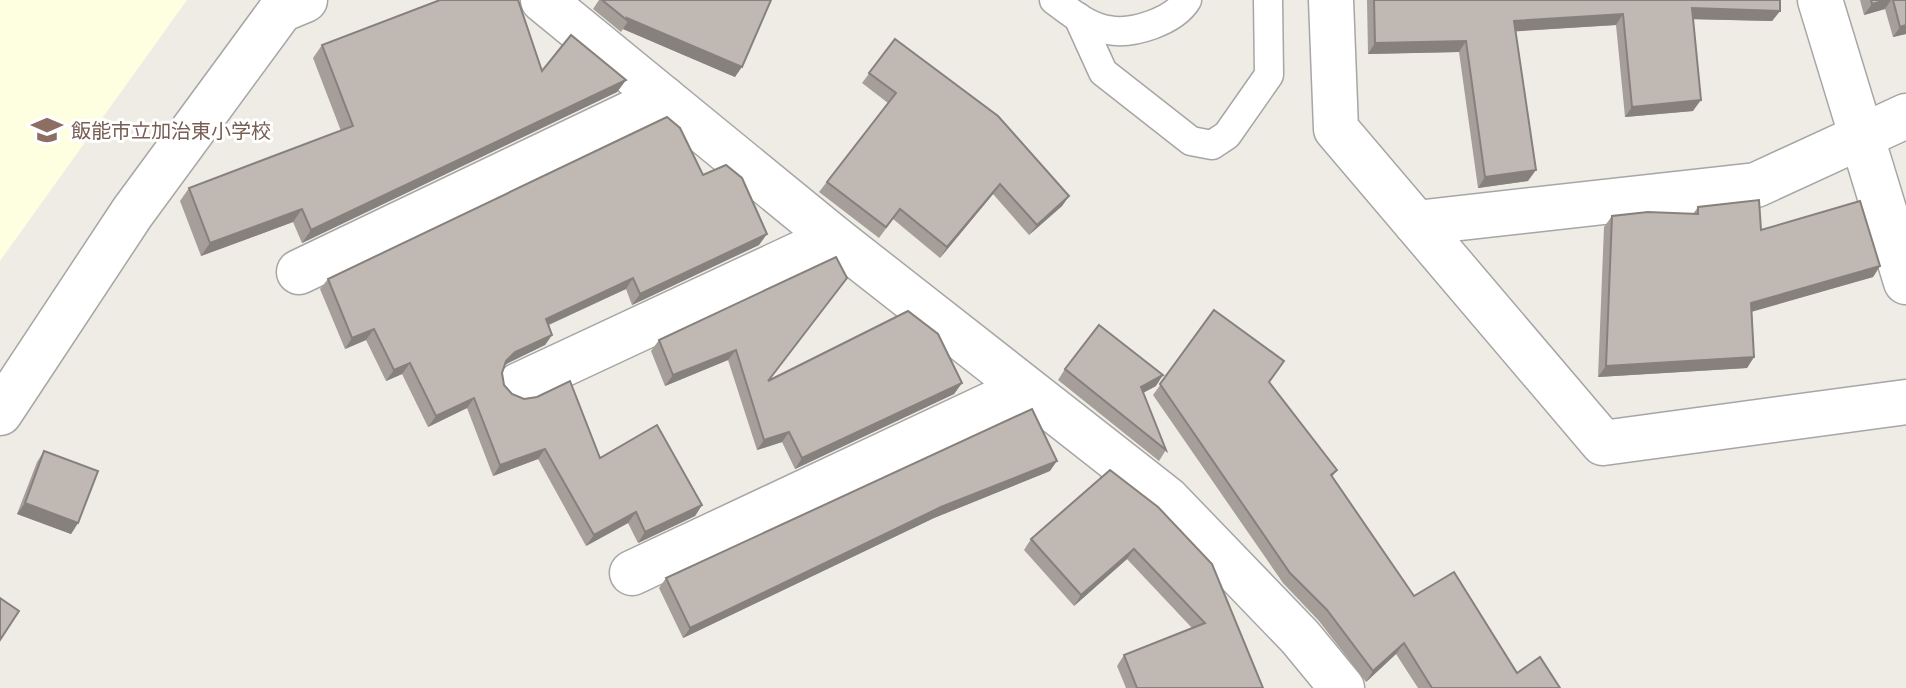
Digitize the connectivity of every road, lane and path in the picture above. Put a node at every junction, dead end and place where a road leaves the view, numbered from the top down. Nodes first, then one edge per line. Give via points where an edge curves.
1 (305, 0) edge
2 (543, 0) edge
3 (1054, 0) edge
4 (1268, 0) edge
5 (1331, 0) edge
6 (1820, 0) edge
7 (1181, 2) edge
8 (1078, 17) junction
9 (663, 98) junction
10 (1906, 116) edge
11 (1862, 136) junction
12 (1416, 223) junction
13 (834, 238) junction
14 (299, 272) dead end
15 (1906, 282) edge
16 (519, 385) dead end
17 (1024, 389) junction
18 (1906, 402) edge
19 (0, 413) edge
20 (632, 573) dead end
21 (1342, 688) edge

1 - 19 street via 281,10 132,213
2 - 9 street
3 - 8 lane
4 - 8 lane via 1269,75 1227,135 1212,145 1191,141 1103,72
5 - 12 street via 1336,129
6 - 11 street
7 - 8 lane via 1139,28 1109,31
9 - 13 street
9 - 14 street
10 - 11 street
11 - 12 street via 1756,185
11 - 15 street
12 - 18 street via 1603,443
13 - 16 street
13 - 17 street
17 - 20 street
17 - 21 street via 1167,499

